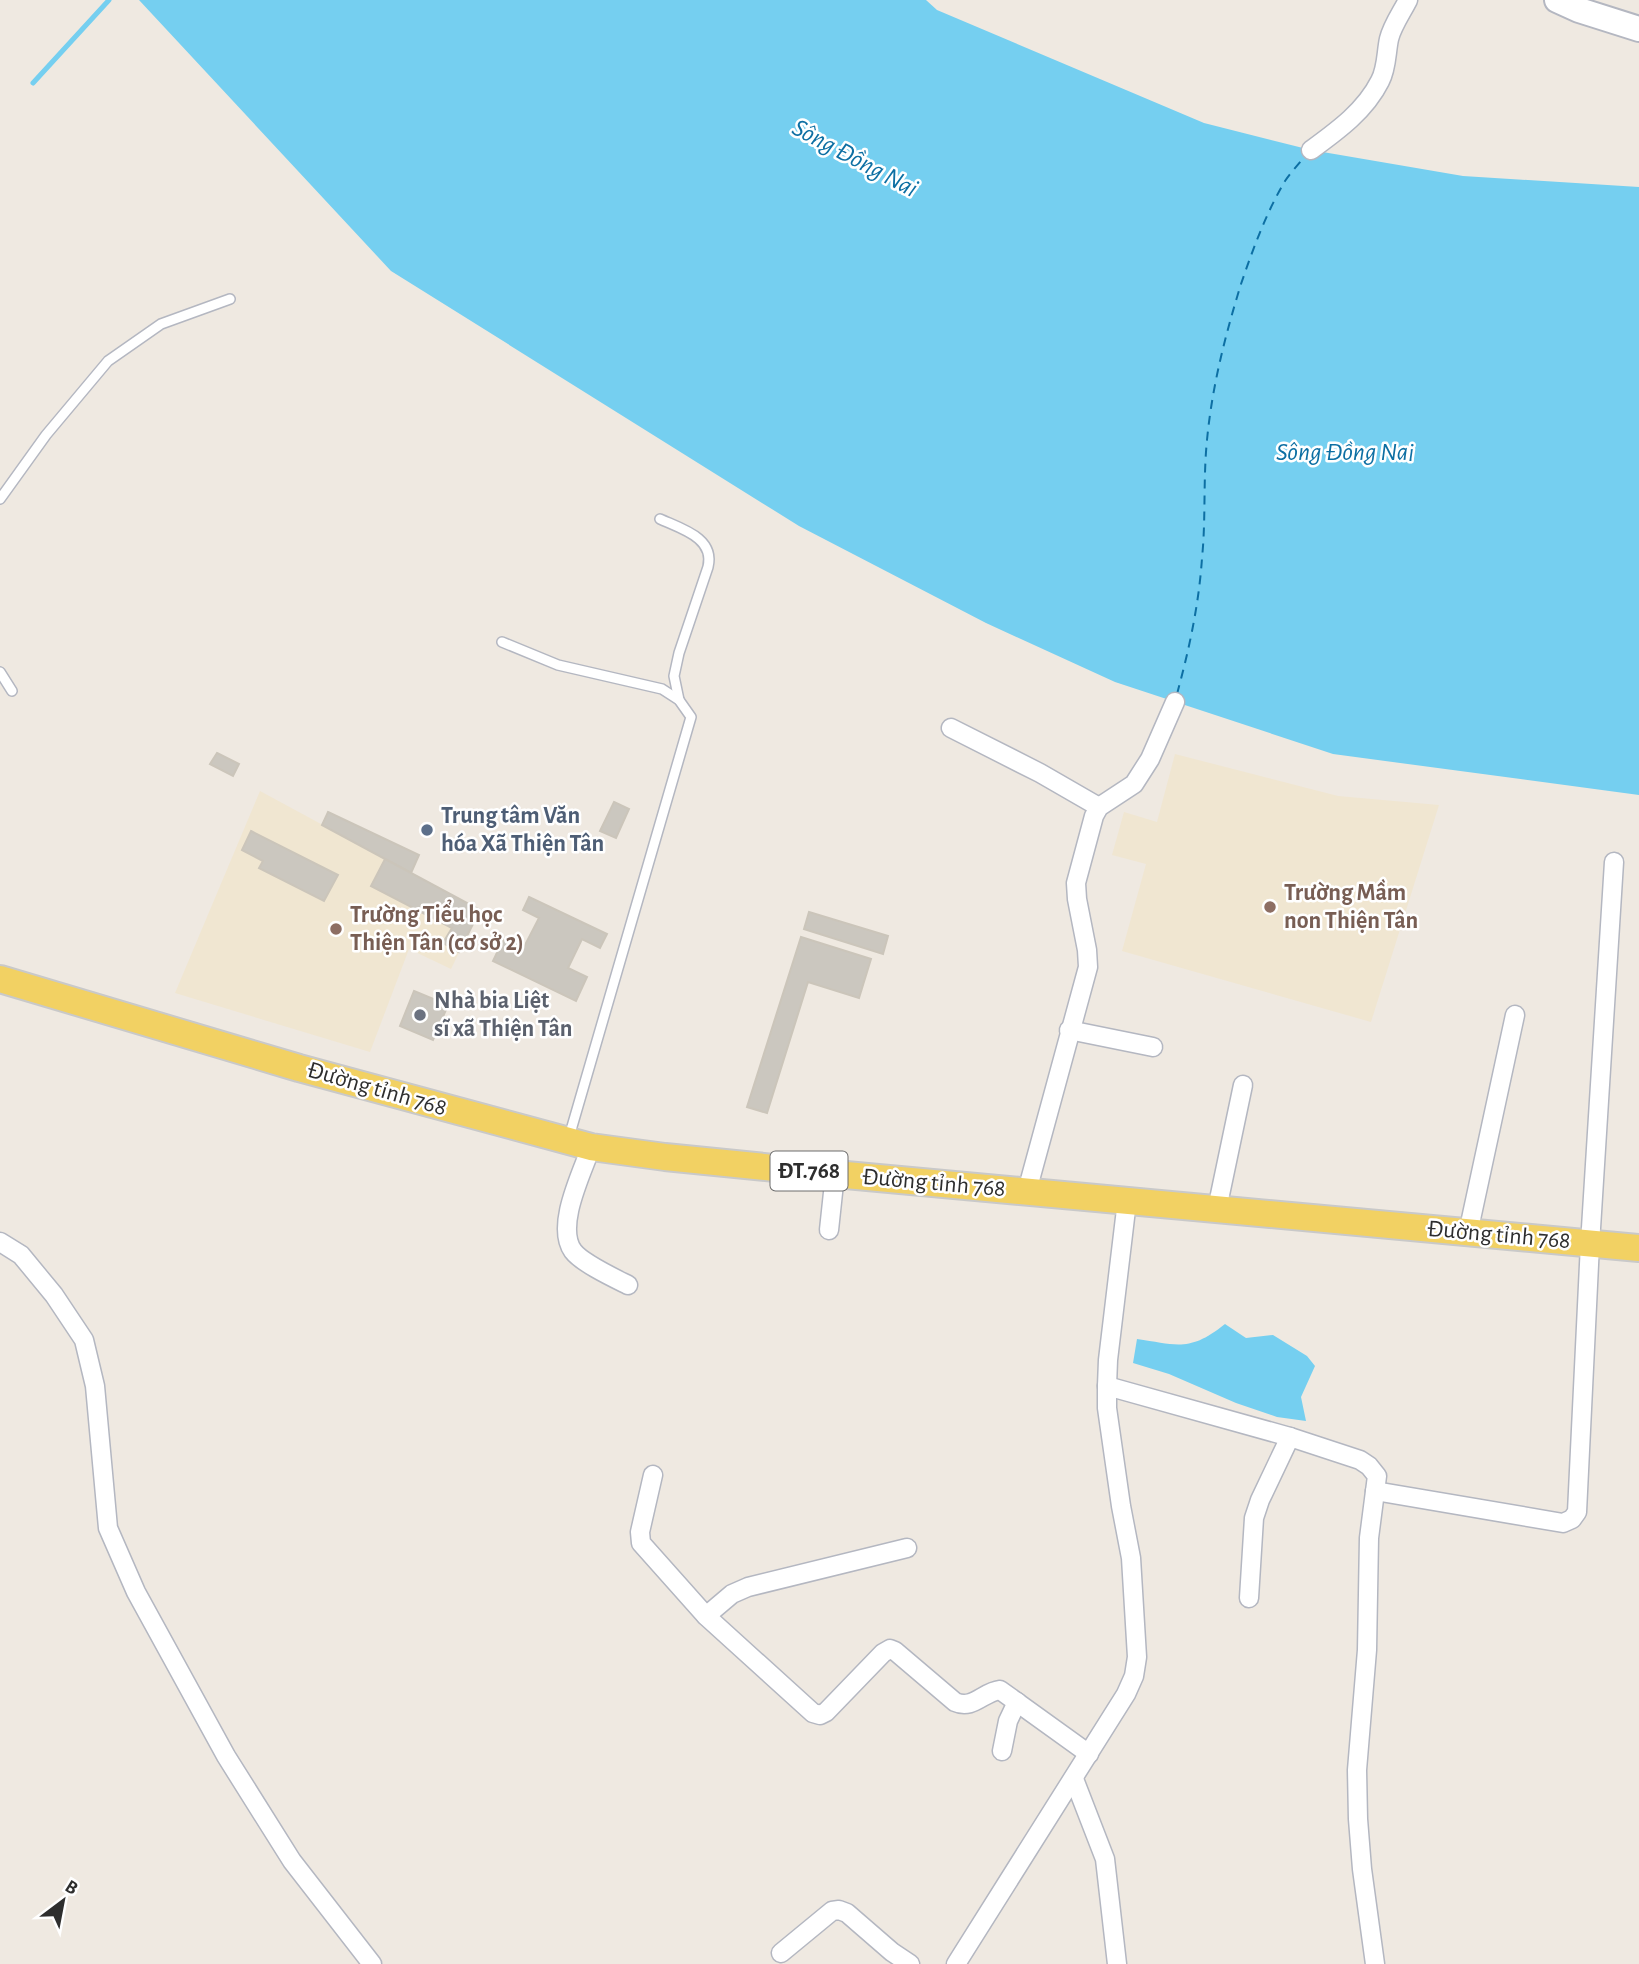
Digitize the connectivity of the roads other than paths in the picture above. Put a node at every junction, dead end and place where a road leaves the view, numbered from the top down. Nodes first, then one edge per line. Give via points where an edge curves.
1 (1408, 0) edge
2 (1557, 0) edge
3 (1639, 29) edge
4 (1311, 150) dead end
5 (230, 299) dead end
6 (0, 499) edge
7 (660, 519) dead end
8 (502, 642) dead end
9 (0, 672) edge
10 (12, 691) dead end
11 (679, 700) junction
12 (1175, 702) dead end
13 (951, 728) dead end
14 (1099, 807) junction
15 (1614, 862) dead end
16 (0, 979) edge
17 (1515, 1015) dead end
18 (1069, 1030) junction
19 (1153, 1047) dead end
20 (1243, 1085) dead end
21 (579, 1144) junction
22 (835, 1174) junction
23 (1027, 1191) junction
24 (1127, 1201) junction
25 (1217, 1209) junction
26 (829, 1230) dead end
27 (1468, 1233) junction
28 (0, 1242) edge
29 (1590, 1244) junction
30 (1639, 1248) edge
31 (628, 1285) dead end
32 (1107, 1386) junction
33 (1290, 1437) junction
34 (653, 1475) dead end
35 (1375, 1491) junction
36 (908, 1548) dead end
37 (1249, 1598) dead end
38 (706, 1616) junction
39 (1017, 1702) junction
40 (1002, 1751) dead end
41 (1089, 1754) junction
42 (1074, 1779) junction
43 (781, 1952) dead end
44 (372, 1964) edge
45 (910, 1964) edge
46 (956, 1964) edge
47 (1118, 1964) edge
48 (1375, 1964) edge

1 - 4 street via 1390,36 1380,81 1349,121
2 - 3 main road
5 - 6 lane via 161,324 108,361
7 - 11 lane via 701,541 710,553 674,676
8 - 11 lane via 558,665 662,689
9 - 10 lane
11 - 21 lane via 691,717
12 - 14 street via 1134,784
13 - 14 street
14 - 18 street via 1076,883 1088,967
15 - 29 street
16 - 21 main road, Đường tỉnh 768 / ĐT.768 via 299,1068
17 - 27 street
18 - 19 street
18 - 23 street
20 - 25 street
21 - 22 main road, Đường tỉnh 768 / ĐT.768
21 - 31 street via 566,1233 573,1251
22 - 23 main road, Đường tỉnh 768 / ĐT.768
22 - 26 street
23 - 24 main road, Đường tỉnh 768 / ĐT.768
24 - 25 main road, Đường tỉnh 768 / ĐT.768
24 - 32 street
25 - 27 main road, Đường tỉnh 768 / ĐT.768
27 - 29 main road, Đường tỉnh 768 / ĐT.768
28 - 44 street via 21,1255 83,1340 95,1386 108,1528 136,1592 226,1756 292,1861
29 - 30 main road, Đường tỉnh 768 / ĐT.768
29 - 35 street via 1577,1512 1572,1519 1563,1523
32 - 33 street
32 - 41 street via 1131,1558 1137,1657 1126,1694
33 - 35 street via 1369,1465 1377,1476
33 - 37 street via 1254,1518
34 - 38 street via 641,1543
35 - 48 street via 1368,1538 1367,1650 1357,1770 1362,1869
36 - 38 street via 748,1587
38 - 39 street via 820,1715 890,1649 961,1705 1000,1690
39 - 40 street
39 - 41 street
41 - 42 street
42 - 46 street
42 - 47 street via 1105,1859
43 - 45 street via 839,1910

